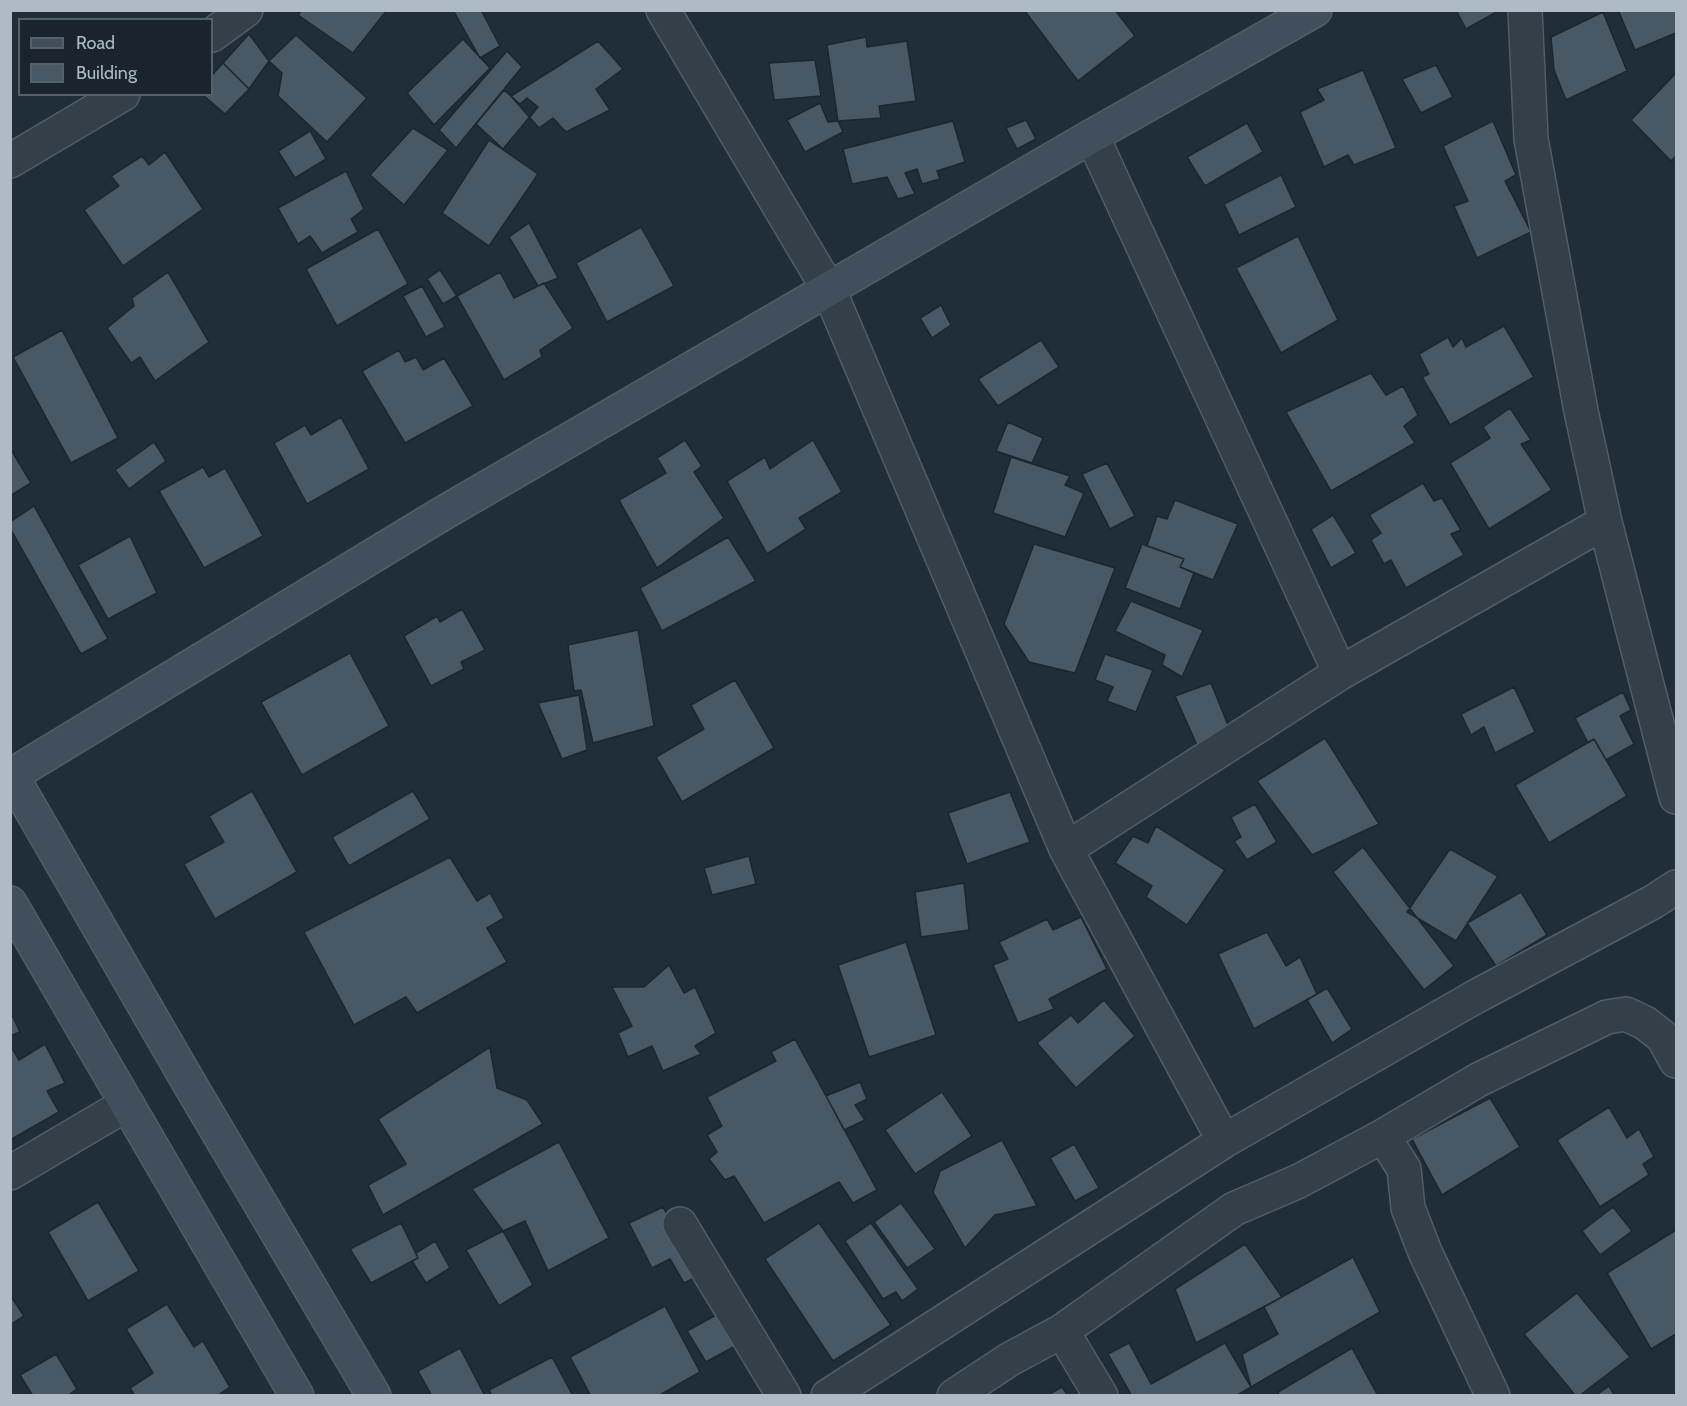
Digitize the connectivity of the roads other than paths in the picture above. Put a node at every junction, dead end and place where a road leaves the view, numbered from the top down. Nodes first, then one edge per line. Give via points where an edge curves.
1 (246, 10) edge
2 (663, 10) edge
3 (1315, 10) edge
4 (1525, 10) edge
5 (213, 34) edge
6 (120, 96) edge
7 (1092, 136) junction
8 (10, 161) edge
9 (829, 290) junction
10 (1605, 522) junction
11 (1340, 673) junction
12 (11, 774) edge
13 (1677, 797) edge
14 (1066, 849) junction
15 (1677, 887) edge
16 (10, 903) edge
17 (1677, 1061) edge
18 (127, 1104) junction
19 (1383, 1136) junction
20 (1224, 1141) junction
21 (10, 1173) edge
22 (680, 1224) dead end
23 (1062, 1331) junction
24 (287, 1392) edge
25 (374, 1395) edge
26 (784, 1395) edge
27 (828, 1395) edge
28 (954, 1395) edge
29 (1101, 1395) edge
30 (1493, 1395) edge

1 - 5 street
2 - 9 street
3 - 7 street
4 - 10 street via 1532,139
6 - 8 street
7 - 9 street
7 - 11 street
9 - 12 street via 441,515
9 - 14 street
10 - 11 street
10 - 13 street
11 - 14 street
12 - 25 street
14 - 20 street
15 - 20 street
16 - 18 street
17 - 19 street via 1664,1037 1646,1023 1626,1014 1607,1017 1478,1080
18 - 21 street
18 - 24 street
19 - 23 street via 1309,1176 1234,1209
19 - 30 street via 1404,1169 1408,1208 1425,1252
20 - 27 street
22 - 26 street
23 - 28 street
23 - 29 street

